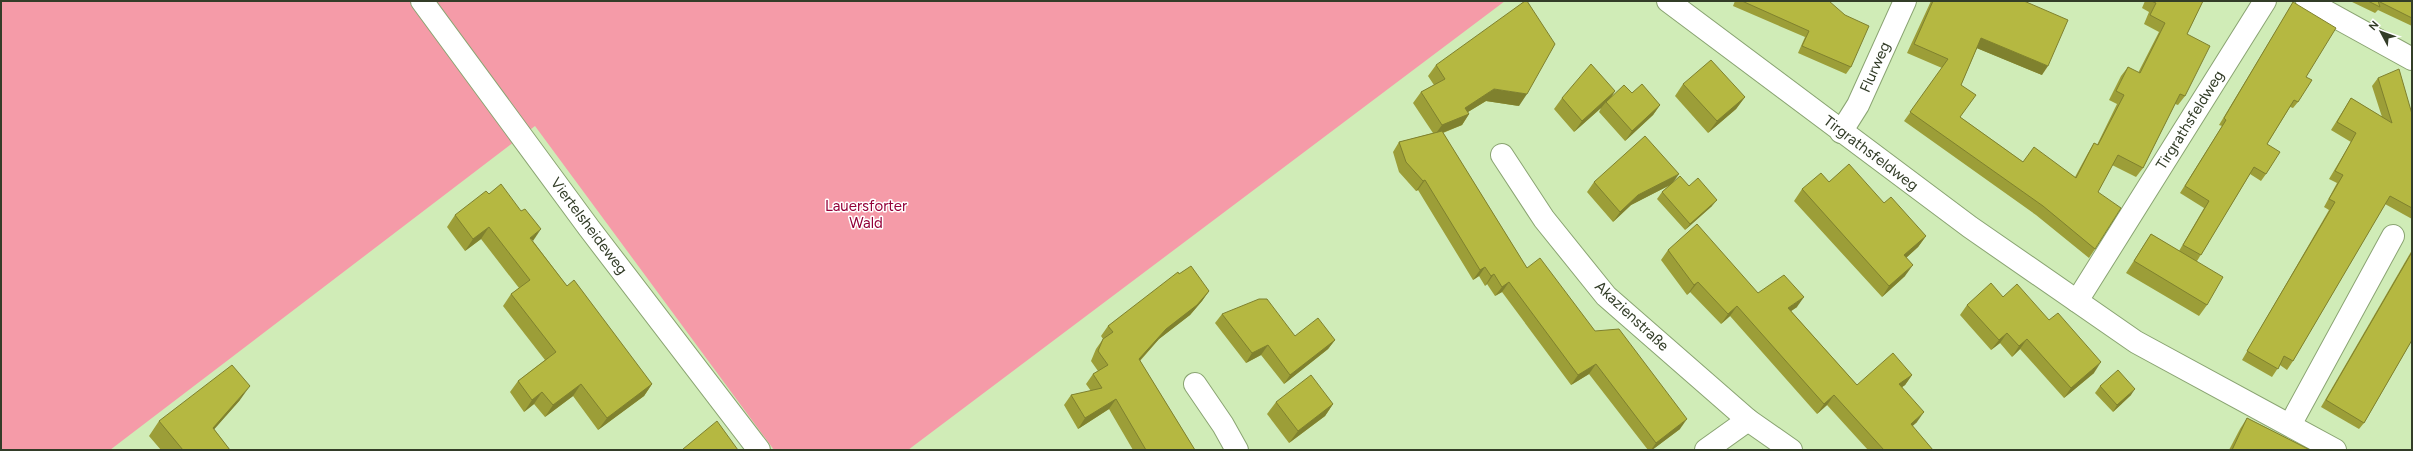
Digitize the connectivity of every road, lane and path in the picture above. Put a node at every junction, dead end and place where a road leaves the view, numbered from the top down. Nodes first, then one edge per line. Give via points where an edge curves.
1 (422, 1) edge
2 (1668, 1) edge
3 (1905, 1) edge
4 (2265, 1) edge
5 (2307, 1) edge
6 (2412, 60) edge
7 (1841, 132) junction
8 (1502, 155) dead end
9 (2393, 236) dead end
10 (2077, 301) junction
11 (1195, 384) dead end
12 (1748, 420) junction
13 (2290, 425) junction
14 (759, 450) edge
15 (1237, 450) edge
16 (1706, 450) edge
17 (1791, 450) edge
18 (2334, 450) edge

1 - 14 street, Viertelsheideweg via 589,228
2 - 7 street, Tirgrathsfeldweg
3 - 7 street, Flurweg via 1858,105
4 - 10 street, Tirgrathsfeldweg
5 - 6 street
7 - 10 street, Tirgrathsfeldweg
8 - 12 street, Akazienstraße via 1544,220 1606,296
9 - 13 street
10 - 13 street, Tirgrathsfeldweg via 2136,342
11 - 15 street
12 - 16 street
12 - 17 street, Akazienstraße
13 - 18 street, Tirgrathsfeldweg

